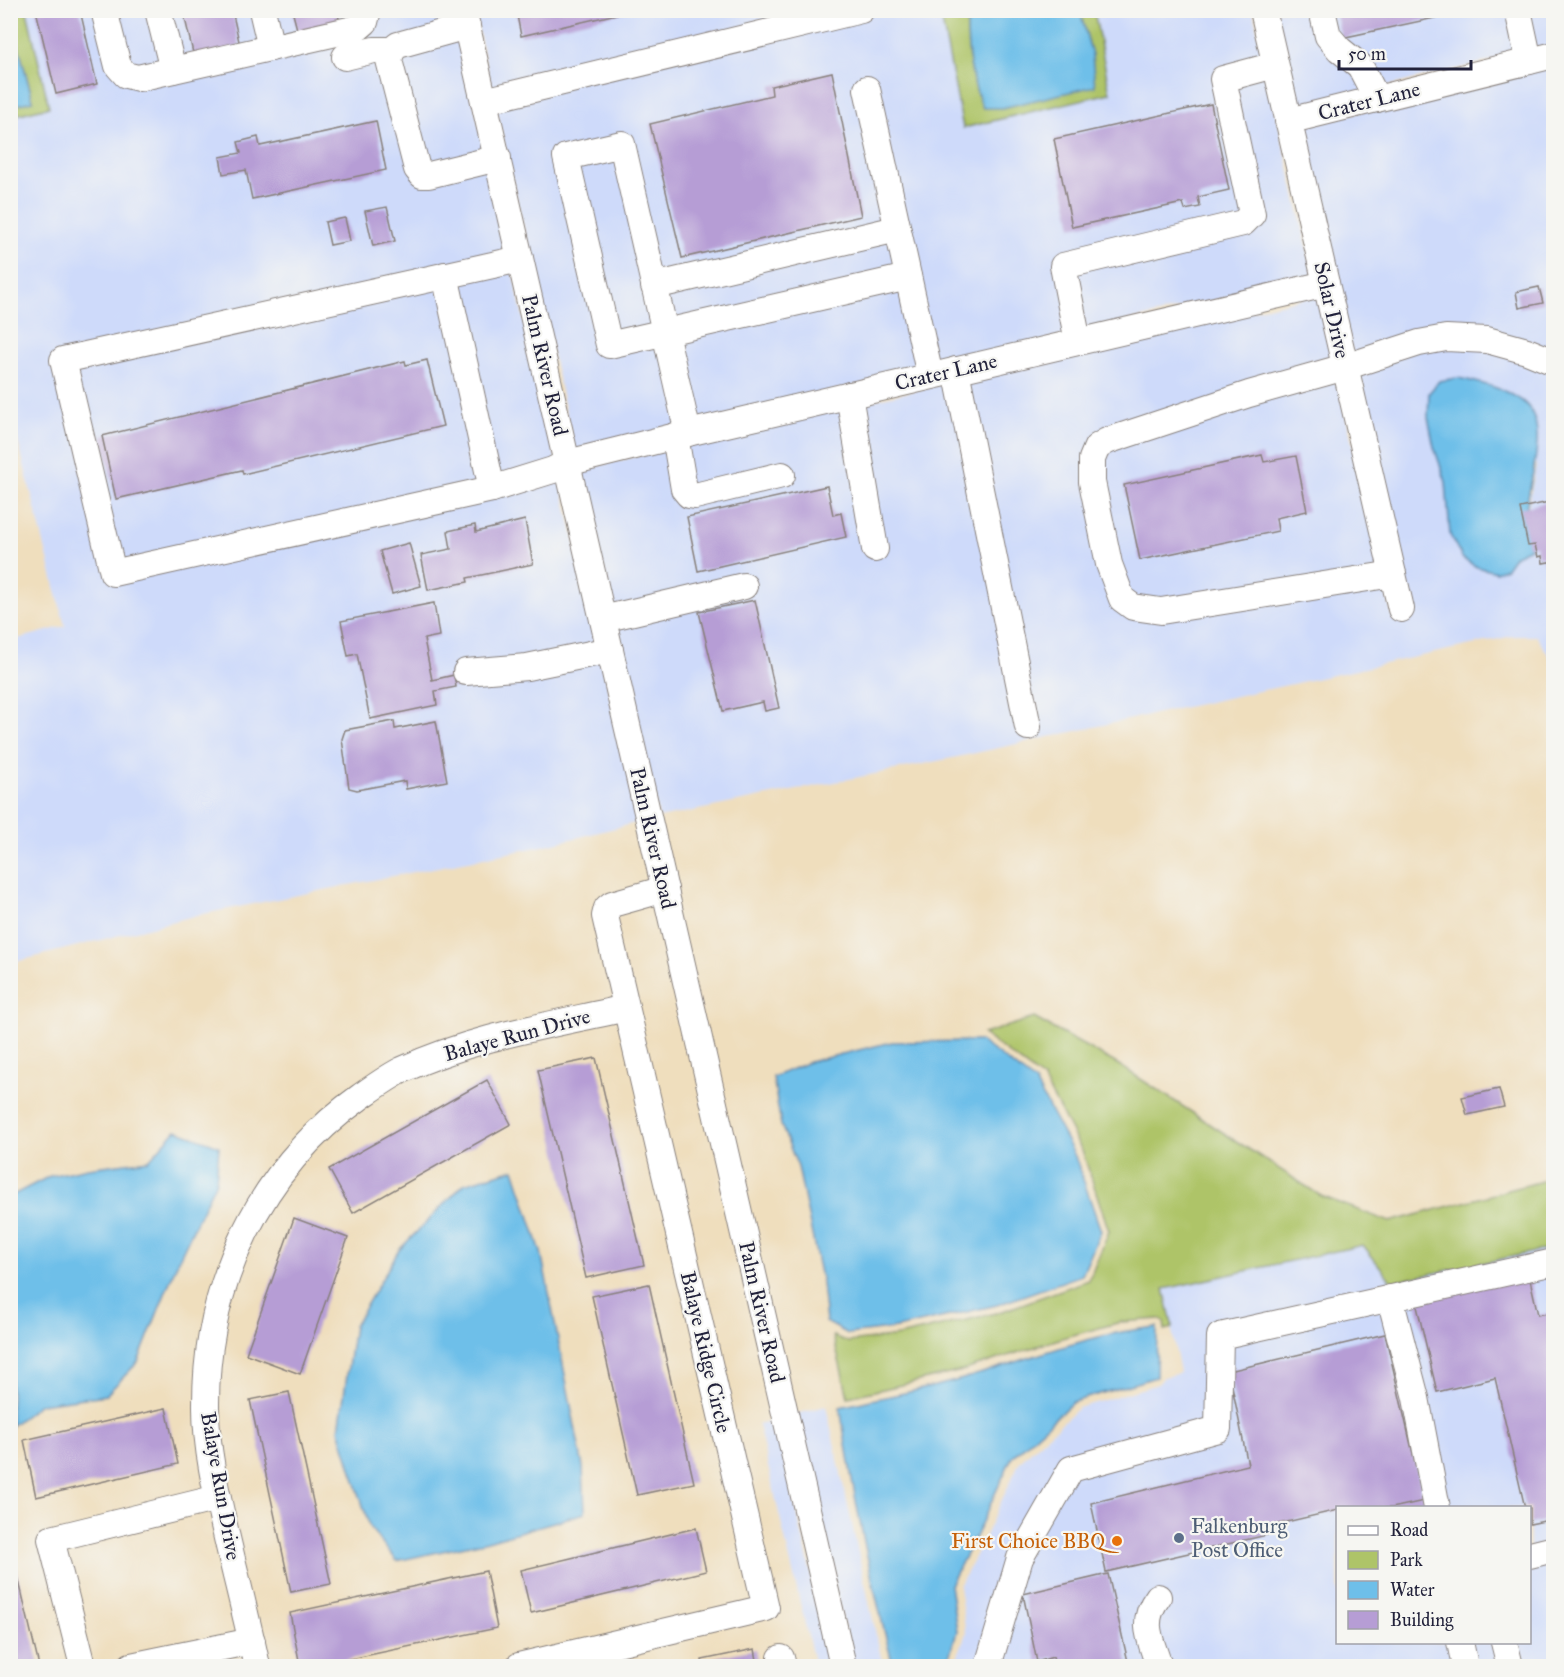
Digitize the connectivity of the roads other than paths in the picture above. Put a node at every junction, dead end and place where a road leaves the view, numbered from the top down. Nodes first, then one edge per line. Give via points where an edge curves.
1 (104, 10) edge
2 (158, 10) edge
3 (262, 10) edge
4 (368, 10) edge
5 (861, 10) edge
6 (1263, 10) edge
7 (1322, 10) edge
8 (1518, 10) edge
9 (465, 18) edge
10 (271, 48) junction
11 (392, 50) junction
12 (1554, 55) edge
13 (345, 57) dead end
14 (1529, 61) junction
15 (1275, 65) junction
16 (172, 70) junction
17 (867, 89) dead end
18 (1377, 99) junction
19 (484, 101) junction
20 (1288, 121) junction
21 (498, 158) junction
22 (897, 229) junction
23 (520, 259) junction
24 (445, 275) junction
25 (908, 277) junction
26 (1326, 284) junction
27 (654, 286) junction
28 (665, 334) junction
29 (1078, 342) junction
30 (1554, 362) edge
31 (1345, 367) junction
32 (956, 370) junction
33 (930, 376) junction
34 (849, 395) junction
35 (682, 435) junction
36 (567, 464) junction
37 (782, 476) dead end
38 (492, 489) junction
39 (874, 549) dead end
40 (1393, 574) junction
41 (744, 586) dead end
42 (1401, 609) dead end
43 (603, 619) junction
44 (610, 650) junction
45 (466, 672) dead end
46 (1028, 727) dead end
47 (665, 889) junction
48 (626, 1008) junction
49 (1554, 1262) edge
50 (1390, 1298) junction
51 (218, 1498) junction
52 (1437, 1506) edge
53 (1554, 1549) edge
54 (1531, 1555) edge
55 (1158, 1597) dead end
56 (252, 1641) junction
57 (1460, 1644) edge
58 (1504, 1644) edge
59 (82, 1666) edge
60 (131, 1666) edge
61 (257, 1666) edge
62 (519, 1666) edge
63 (843, 1666) edge
64 (988, 1666) edge
65 (1160, 1666) edge
66 (1465, 1666) edge
67 (1510, 1666) edge

1 - 16 street via 118,66 126,75 138,78
2 - 16 street
3 - 10 street
4 - 10 street via 365,22 358,28
5 - 19 street
6 - 15 street, Solar Drive
7 - 18 street via 1328,36 1360,66
8 - 14 street
9 - 11 street
9 - 19 street, Palm River Road
10 - 16 street
11 - 13 street
11 - 21 street via 389,60 417,169 422,175
12 - 14 street, Crater Lane
14 - 18 street, Crater Lane
15 - 20 street, Solar Drive
15 - 29 street via 1223,79 1252,214 1243,223 1063,266
17 - 22 street
18 - 20 street, Crater Lane
19 - 21 street, Palm River Road
20 - 26 street, Solar Drive
21 - 23 street, Palm River Road
22 - 25 street
22 - 27 street
23 - 24 street
23 - 36 street, Palm River Road
24 - 38 street
24 - 38 street, Crater Lane via 63,360 113,573
25 - 28 street
25 - 33 street
26 - 29 street, Crater Lane
26 - 31 street, Solar Drive
27 - 28 street
27 - 28 street via 622,144 566,157 609,345
28 - 35 street
29 - 32 street, Crater Lane
30 - 31 street via 1487,340 1446,338
31 - 40 street, Solar Drive
31 - 40 street via 1249,394 1096,447 1092,482 1109,564 1122,599 1133,607 1151,611
32 - 33 street, Crater Lane
32 - 46 street
33 - 34 street, Crater Lane
34 - 35 street, Crater Lane
34 - 39 street
35 - 36 street, Crater Lane
35 - 37 street via 684,489 689,495
36 - 38 street, Crater Lane
36 - 43 street, Palm River Road
40 - 42 street, Solar Drive
41 - 43 street
43 - 44 street, Palm River Road
44 - 45 street via 527,667
44 - 47 street, Palm River Road
47 - 48 street, Balaye Ridge Circle via 607,908 605,916
47 - 63 street, Palm River Road
48 - 51 street, Balaye Run Drive via 491,1038 400,1071 334,1116 300,1150 270,1188 235,1254 222,1289 213,1328 206,1408
48 - 62 street, Balaye Ridge Circle via 766,1608
49 - 50 street
50 - 52 street via 1416,1398
50 - 64 street via 1220,1336 1218,1429 1071,1469 1020,1558
51 - 56 street, Balaye Run Drive
51 - 59 street via 51,1539
53 - 54 street
55 - 65 street via 1147,1623
56 - 60 street
56 - 61 street, Balaye Run Drive
57 - 66 street
58 - 67 street

